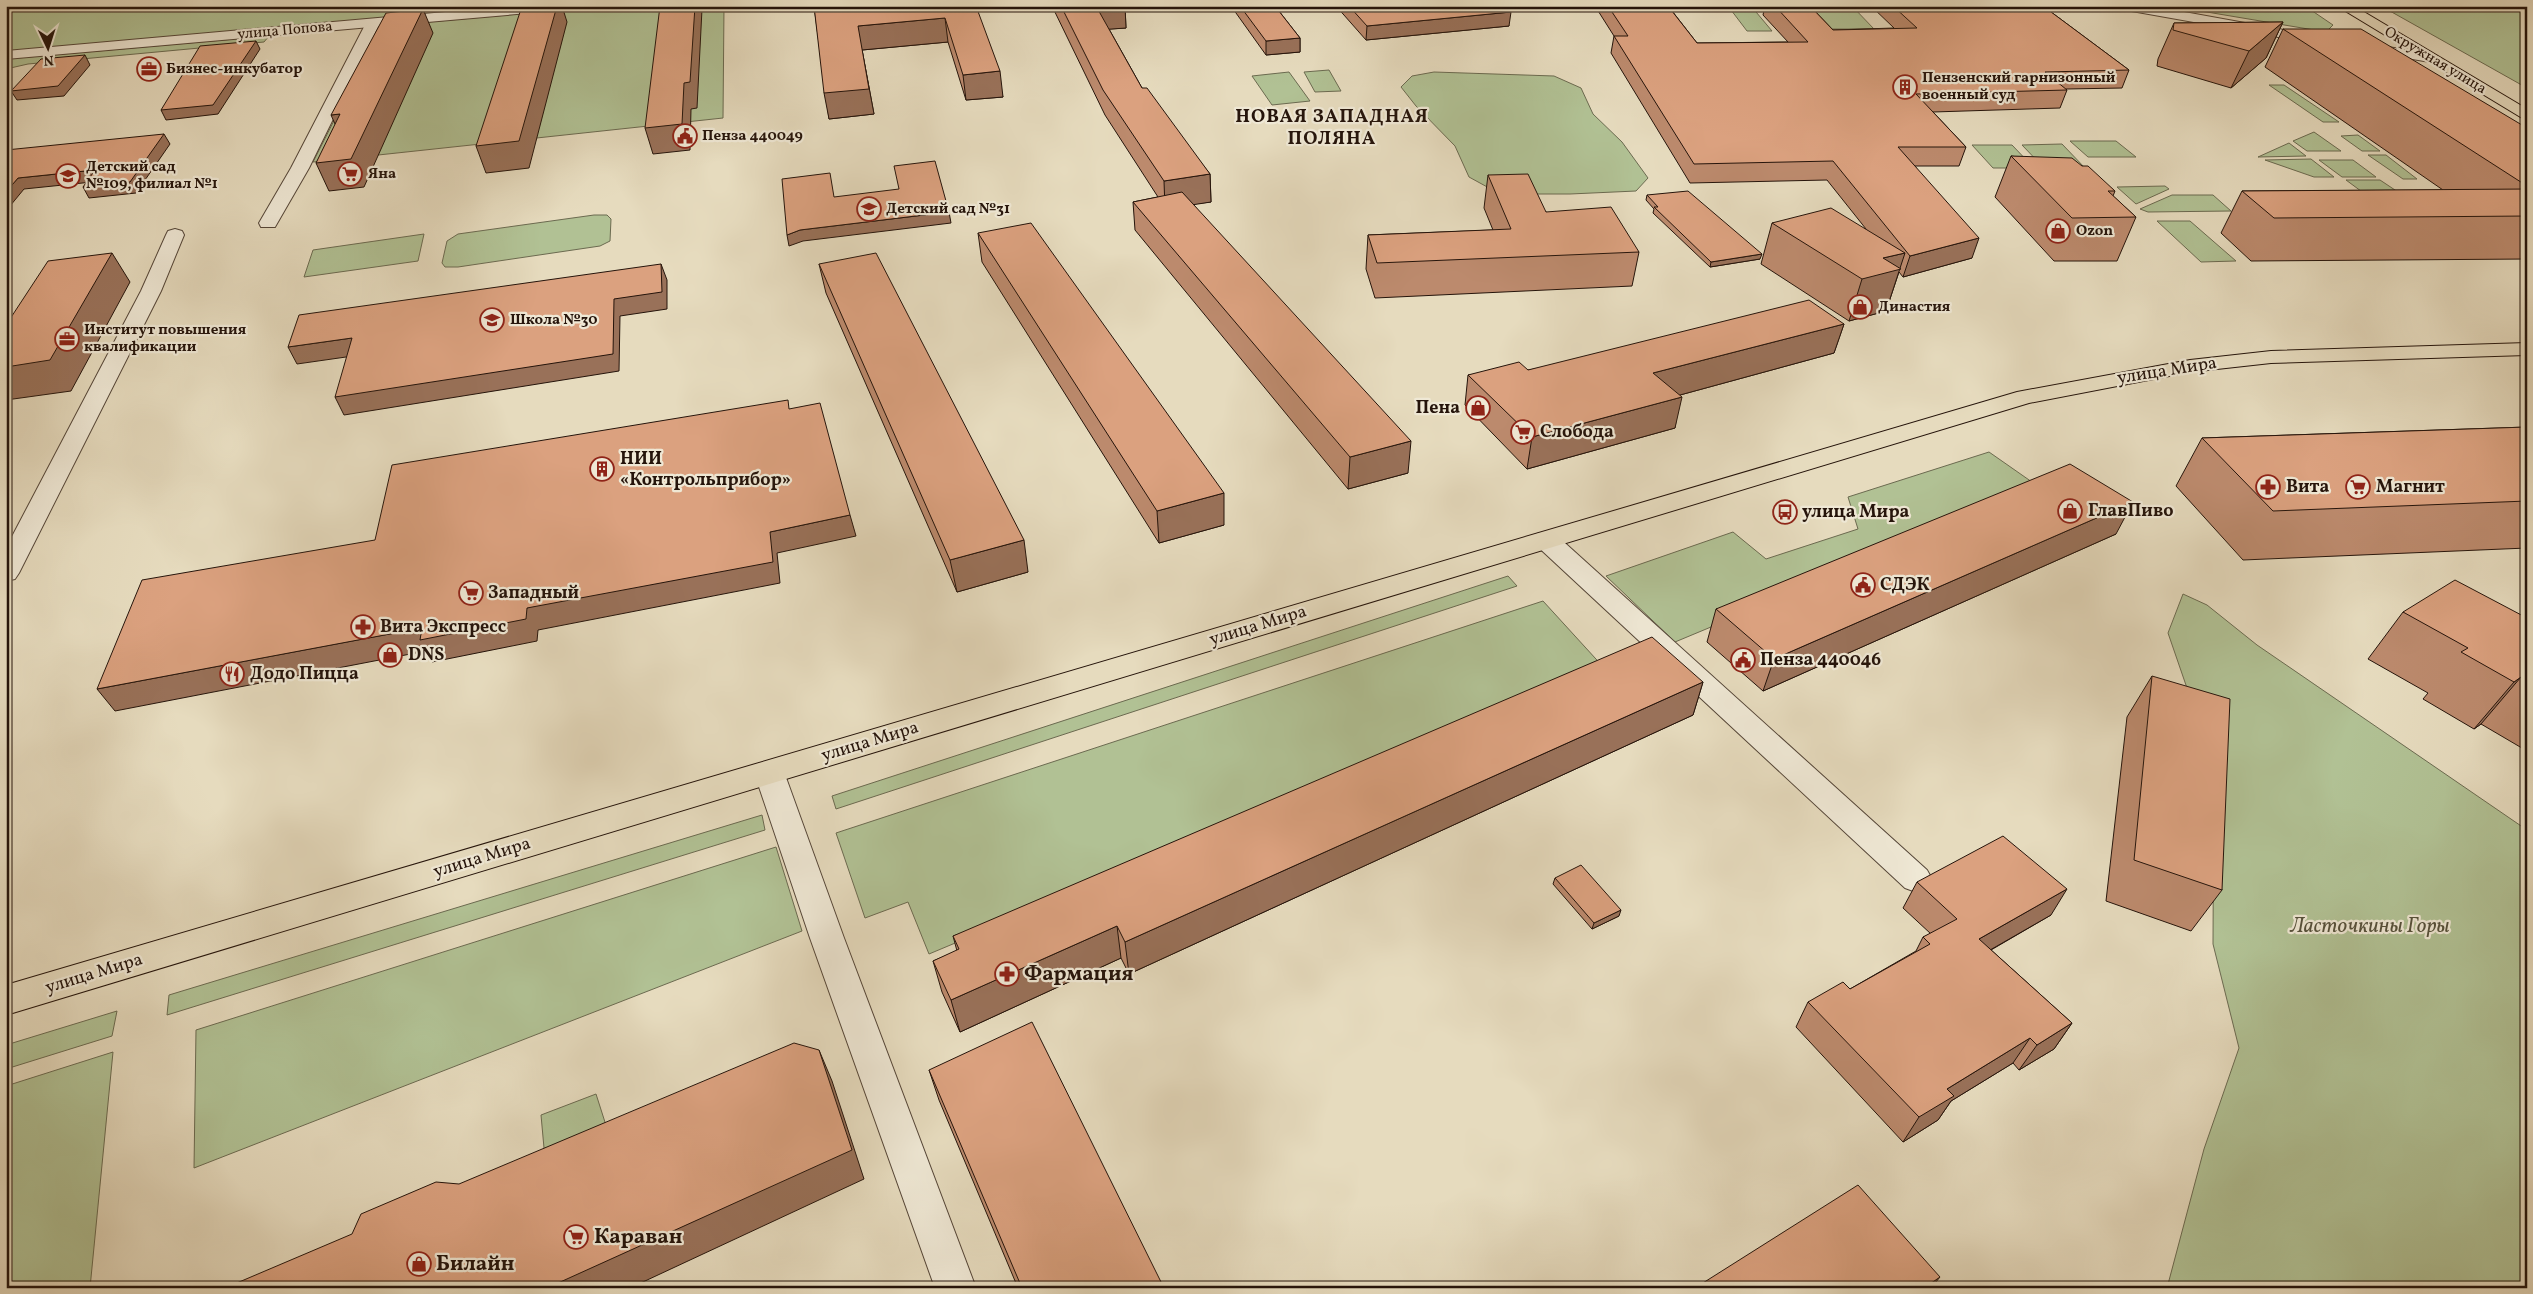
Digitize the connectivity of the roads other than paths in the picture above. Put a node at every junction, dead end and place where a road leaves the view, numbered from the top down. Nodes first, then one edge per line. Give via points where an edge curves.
1 (563, 6) edge
2 (2126, 6) edge
3 (2344, 6) edge
4 (373, 23) junction
5 (2333, 42) edge
6 (2352, 45) edge
7 (6, 55) edge
8 (2430, 58) junction
9 (2527, 116) edge
10 (268, 223) dead end
11 (175, 235) dead end
12 (2527, 348) edge
13 (1546, 540) junction
14 (6, 573) edge
15 (769, 772) junction
16 (1916, 879) dead end
17 (6, 1000) edge
18 (956, 1288) edge

1 - 4 street, улица Попова
2 - 5 street
3 - 8 main road, Окружная улица
4 - 7 street, улица Попова
4 - 10 street via 300,168
6 - 8 street
8 - 9 main road, Окружная улица
11 - 14 street via 151,290
12 - 13 main road, улица Мира via 2272,357 2190,366 2044,393
13 - 15 main road, улица Мира
13 - 16 street
15 - 17 main road, улица Мира
15 - 18 street

